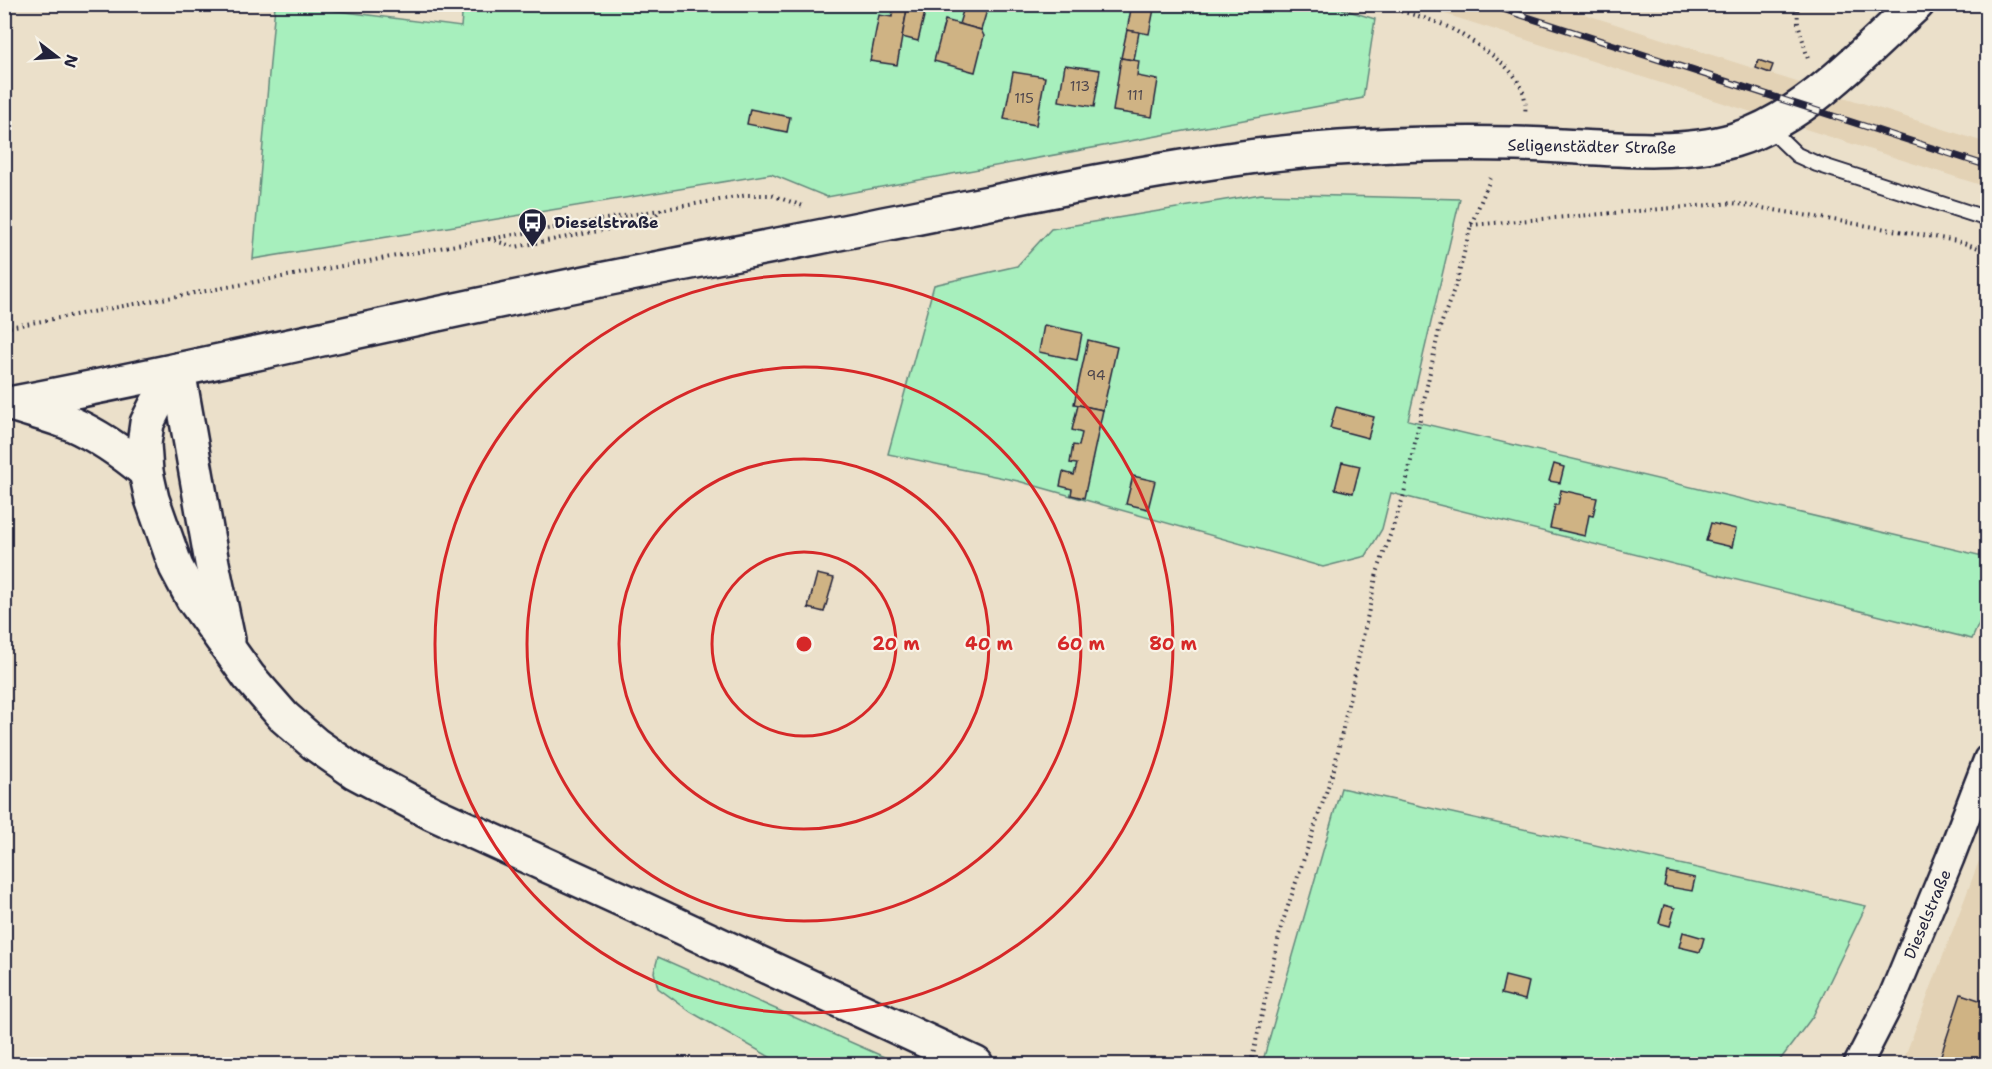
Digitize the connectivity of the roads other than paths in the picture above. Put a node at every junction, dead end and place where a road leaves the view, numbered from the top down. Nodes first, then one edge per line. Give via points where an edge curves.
1 (1917, 4) edge
2 (1768, 127) junction
3 (1988, 219) edge
4 (178, 370) junction
5 (9, 405) edge
6 (146, 472) junction
7 (230, 650) junction
8 (1988, 759) edge
9 (976, 1065) edge
10 (1858, 1065) edge

1 - 2 main road, Seligenstädter Straße via 1829,84
2 - 3 lane via 1797,155
2 - 4 main road, Seligenstädter Straße via 1710,146 1668,150 1516,144 1369,146 1179,167 532,294
4 - 5 main road, Seligenstädter Straße
4 - 6 main road via 147,423
4 - 7 main road
5 - 6 main road via 72,424 123,453
6 - 7 main road via 176,567
7 - 9 main road via 284,717 355,772 432,813
8 - 10 street, Dieselstraße via 1893,996

